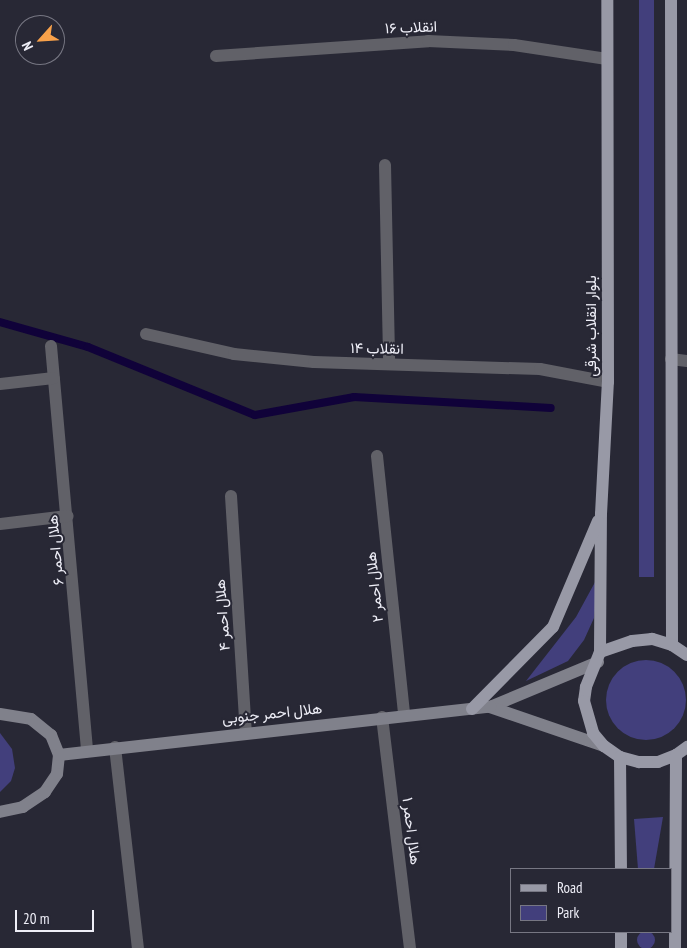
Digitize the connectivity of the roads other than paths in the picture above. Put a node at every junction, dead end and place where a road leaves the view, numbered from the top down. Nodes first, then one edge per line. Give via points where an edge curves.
1 (607, 0) edge
2 (672, 0) edge
3 (216, 56) dead end
4 (607, 59) junction
5 (385, 165) dead end
6 (146, 334) dead end
7 (51, 346) dead end
8 (671, 359) junction
9 (687, 362) edge
10 (390, 364) junction
11 (54, 378) junction
12 (608, 382) junction
13 (0, 384) edge
14 (377, 456) dead end
15 (230, 496) dead end
16 (601, 514) junction
17 (68, 516) junction
18 (0, 524) edge
19 (672, 645) junction
20 (687, 655) edge
21 (599, 657) junction
22 (490, 707) junction
23 (472, 709) junction
24 (0, 714) edge
25 (404, 715) junction
26 (382, 717) junction
27 (246, 733) junction
28 (604, 746) junction
29 (115, 747) junction
30 (687, 747) edge
31 (87, 751) junction
32 (59, 755) junction
33 (676, 755) junction
34 (620, 757) junction
35 (0, 812) edge
36 (621, 868) edge
37 (621, 933) edge
38 (138, 948) edge
39 (410, 948) edge
40 (621, 948) edge
41 (675, 948) edge

1 - 4 main road, بلوار انقلاب شرقی
2 - 8 main road
3 - 4 street, انقلاب ۱۶ via 428,41 514,45
4 - 12 main road, بلوار انقلاب شرقی
5 - 10 street
6 - 10 street, انقلاب ۱۴ via 234,354 314,362
7 - 11 street, هلال احمر ۶
8 - 9 street
8 - 19 main road
10 - 12 street, انقلاب ۱۴ via 540,369
11 - 13 street
11 - 17 street, هلال احمر ۶
12 - 16 main road, بلوار انقلاب شرقی
14 - 25 street, هلال احمر ۲
15 - 27 street, هلال احمر ۴
16 - 21 main road, بلوار انقلاب شرقی
16 - 23 main road via 553,626
17 - 18 street
17 - 31 street, هلال احمر ۶
19 - 20 main road
19 - 21 main road via 652,639 632,641
21 - 22 main road, هلال احمر جنوبی
21 - 28 main road via 586,687 584,701 593,733
22 - 23 main road, هلال احمر جنوبی
22 - 28 main road, هلال احمر جنوبی
23 - 25 main road, هلال احمر جنوبی
24 - 32 main road via 31,719 51,735
25 - 26 main road, هلال احمر جنوبی
26 - 27 main road, هلال احمر جنوبی
26 - 39 street, هلال احمر ۱
27 - 29 main road, هلال احمر جنوبی
28 - 34 main road
29 - 31 main road, هلال احمر جنوبی
29 - 38 street
30 - 33 main road
31 - 32 main road, هلال احمر جنوبی
32 - 35 main road via 57,774 45,792 23,807
33 - 34 main road via 658,762
33 - 41 main road
34 - 36 main road
37 - 40 main road

